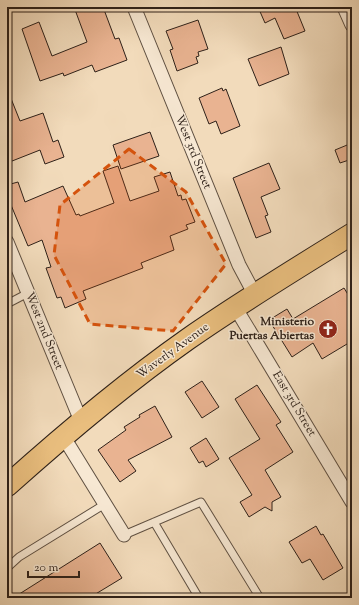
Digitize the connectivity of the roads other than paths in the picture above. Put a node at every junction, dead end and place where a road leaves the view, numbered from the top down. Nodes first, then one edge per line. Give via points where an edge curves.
1 (134, 7) edge
2 (344, 7) edge
3 (352, 25) edge
4 (352, 234) edge
5 (7, 242) edge
6 (28, 293) junction
7 (255, 295) junction
8 (7, 304) edge
9 (235, 307) junction
10 (81, 421) junction
11 (63, 436) junction
12 (7, 486) edge
13 (352, 502) edge
14 (105, 504) junction
15 (154, 522) junction
16 (124, 536) joint
17 (7, 568) edge
18 (200, 598) edge
19 (260, 598) edge

1 - 7 street, West 3rd Street via 239,265
2 - 3 street
4 - 7 main road, Waverly Avenue
5 - 6 street, West 2nd Street
6 - 8 lane
6 - 10 street, West 2nd Street
7 - 9 main road, Waverly Avenue
9 - 10 main road, Waverly Avenue via 188,339
9 - 13 street, East 3rd Street
10 - 11 main road, Waverly Avenue
11 - 12 main road, Waverly Avenue
11 - 14 street
14 - 16 street
14 - 17 lane via 19,556
15 - 16 lane
15 - 18 lane
15 - 19 lane via 201,502

